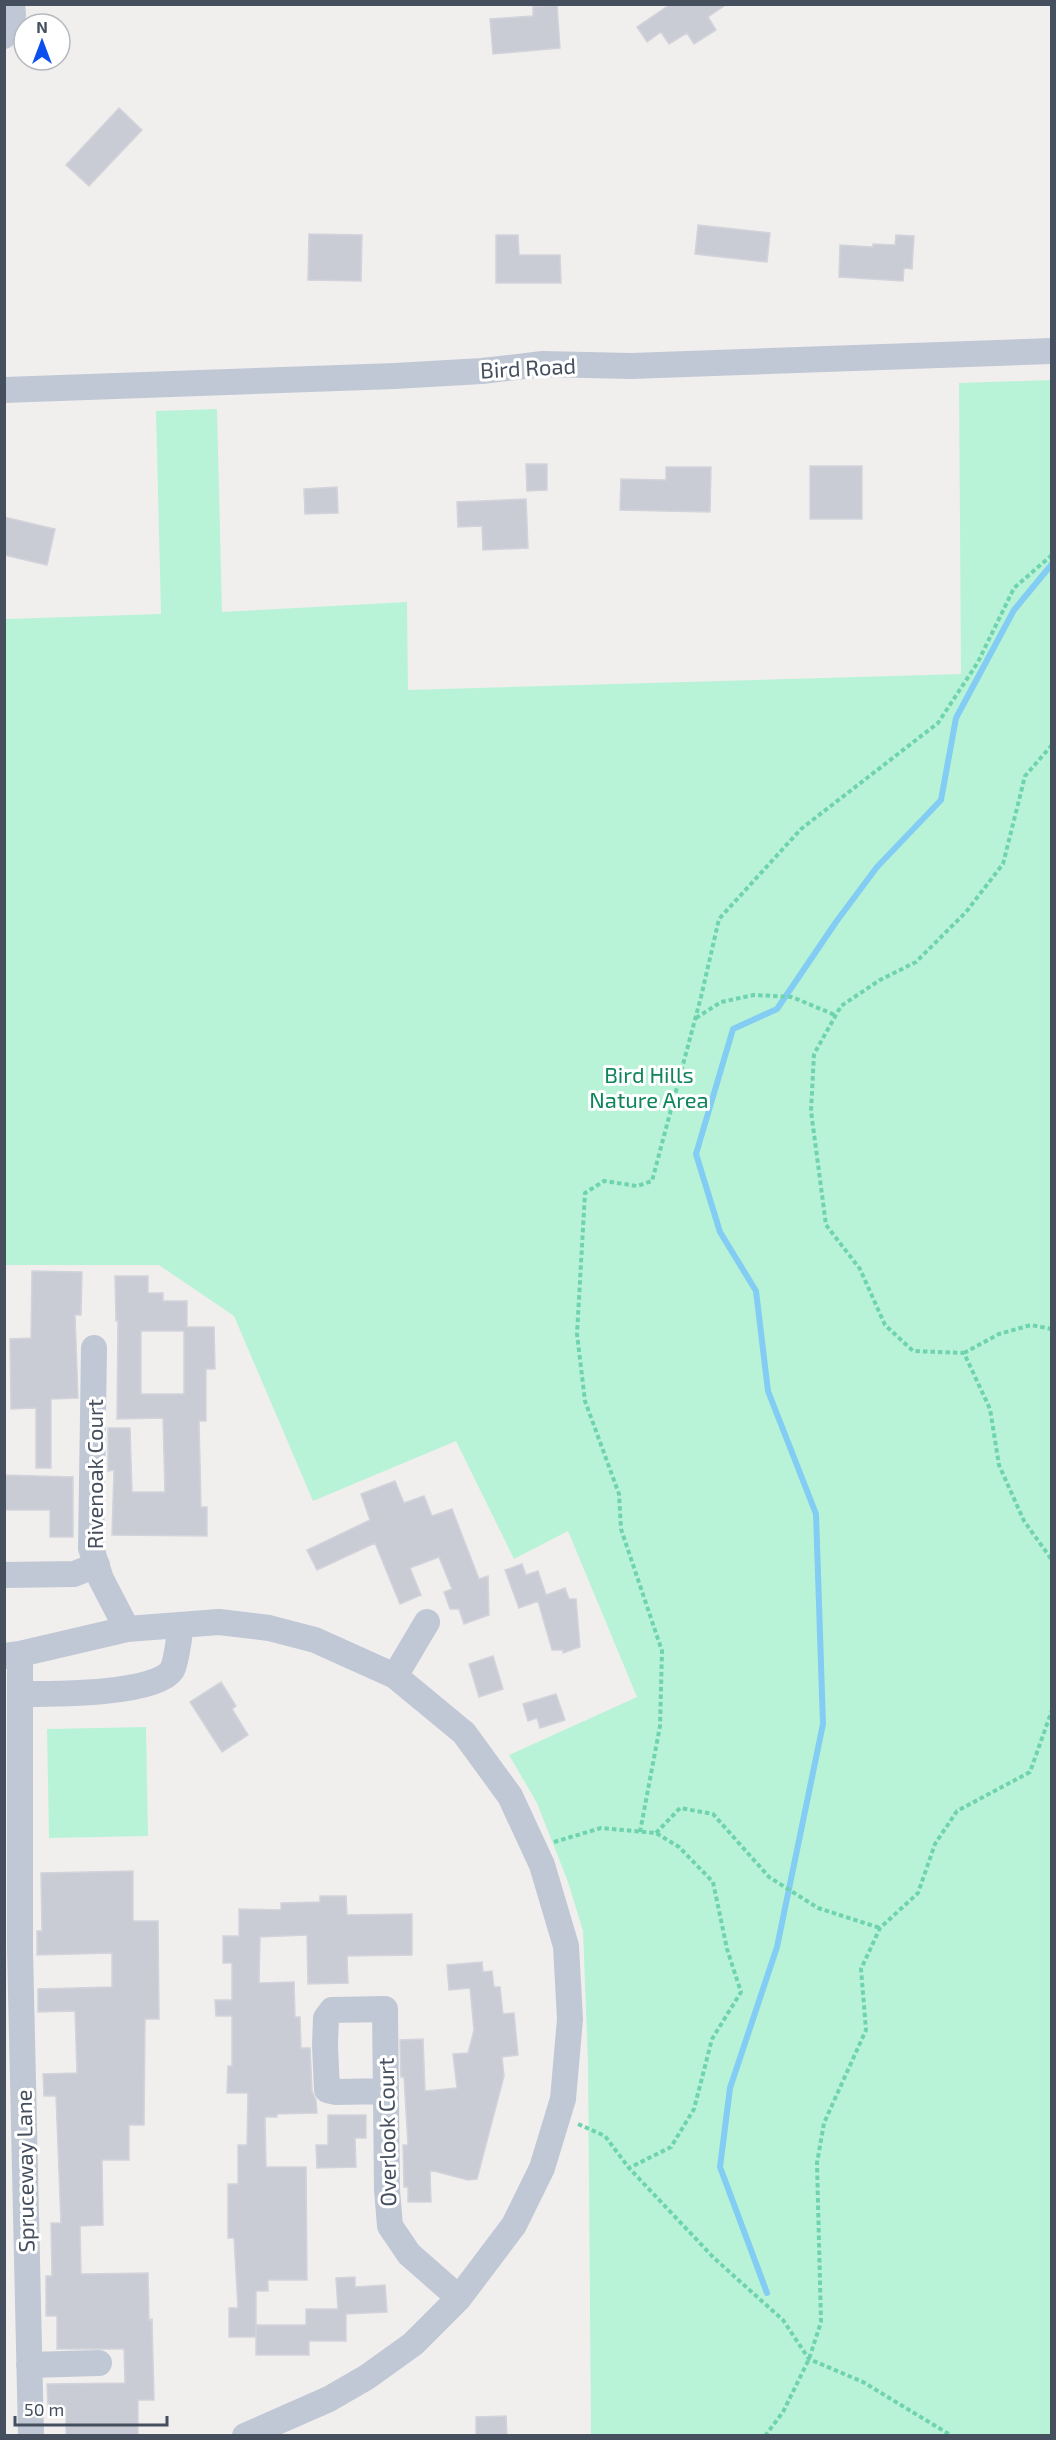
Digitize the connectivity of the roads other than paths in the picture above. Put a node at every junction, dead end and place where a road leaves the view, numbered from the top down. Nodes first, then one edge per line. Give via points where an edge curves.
1 (12, 4) edge
2 (4, 36) edge
3 (1052, 351) edge
4 (4, 390) edge
5 (94, 1348) dead end
6 (97, 1565) junction
7 (4, 1575) edge
8 (427, 1622) dead end
9 (181, 1625) junction
10 (127, 1629) junction
11 (12, 1655) edge
12 (395, 1676) junction
13 (20, 1694) junction
14 (386, 2091) junction
15 (459, 2298) junction
16 (99, 2363) dead end
17 (29, 2365) junction
18 (254, 2434) edge
19 (31, 2436) edge

1 - 2 street via 13,15
3 - 4 street, Bird Road via 643,366 543,364 395,376
5 - 6 street, Rivenoak Court via 91,1548
6 - 7 street via 74,1574
6 - 10 street, Rivenoak Court
8 - 12 street
9 - 10 street
9 - 12 street via 219,1622 269,1628 315,1640
9 - 13 street via 172,1669 164,1678 112,1690
10 - 11 street
11 - 13 street, Spruceway Lane
12 - 15 street via 464,1732 510,1796 542,1865 566,1946 570,2019 563,2099 542,2168 514,2225
13 - 17 street, Spruceway Lane via 20,1949
14 - 14 street, Overlook Court via 385,2009 332,2010 326,2018 327,2090
14 - 15 street, Overlook Court via 390,2226 409,2254
15 - 18 street via 413,2344 367,2377
16 - 17 street
17 - 19 street, Spruceway Lane

